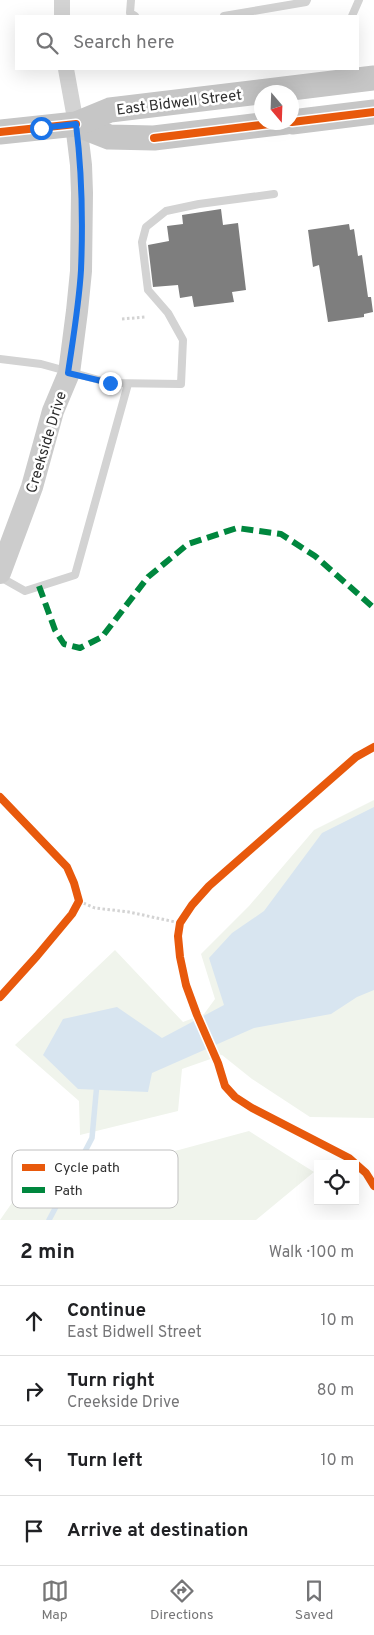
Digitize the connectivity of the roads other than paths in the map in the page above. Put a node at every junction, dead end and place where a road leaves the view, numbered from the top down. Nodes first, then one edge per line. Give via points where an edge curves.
1 (62, 0) edge
2 (131, 0) edge
3 (307, 0) edge
4 (359, 0) edge
5 (62, 15) edge
6 (133, 15) edge
7 (230, 15) edge
8 (352, 15) edge
9 (66, 70) edge
10 (374, 78) edge
11 (374, 112) edge
12 (299, 121) edge
13 (76, 124) junction
14 (254, 126) edge
15 (0, 132) edge
16 (274, 194) dead end
17 (0, 358) edge
18 (68, 373) junction
19 (128, 384) junction
20 (0, 573) edge
21 (0, 577) edge

1 - 5 street
2 - 6 lane via 130,13
3 - 7 lane
4 - 8 lane
9 - 13 street, Creekside Drive
10 - 13 main road, East Bidwell Street via 110,110
11 - 12 main road
13 - 14 main road, East Bidwell Street via 109,137 154,138
13 - 15 main road, East Bidwell Street
13 - 18 street, Creekside Drive via 81,165 81,262
16 - 19 lane via 166,212 146,227 142,242 148,290 168,314 183,340 181,384
17 - 18 lane via 41,364
18 - 19 lane
18 - 20 street, Creekside Drive via 53,411 32,487
19 - 21 lane via 75,576 25,591

